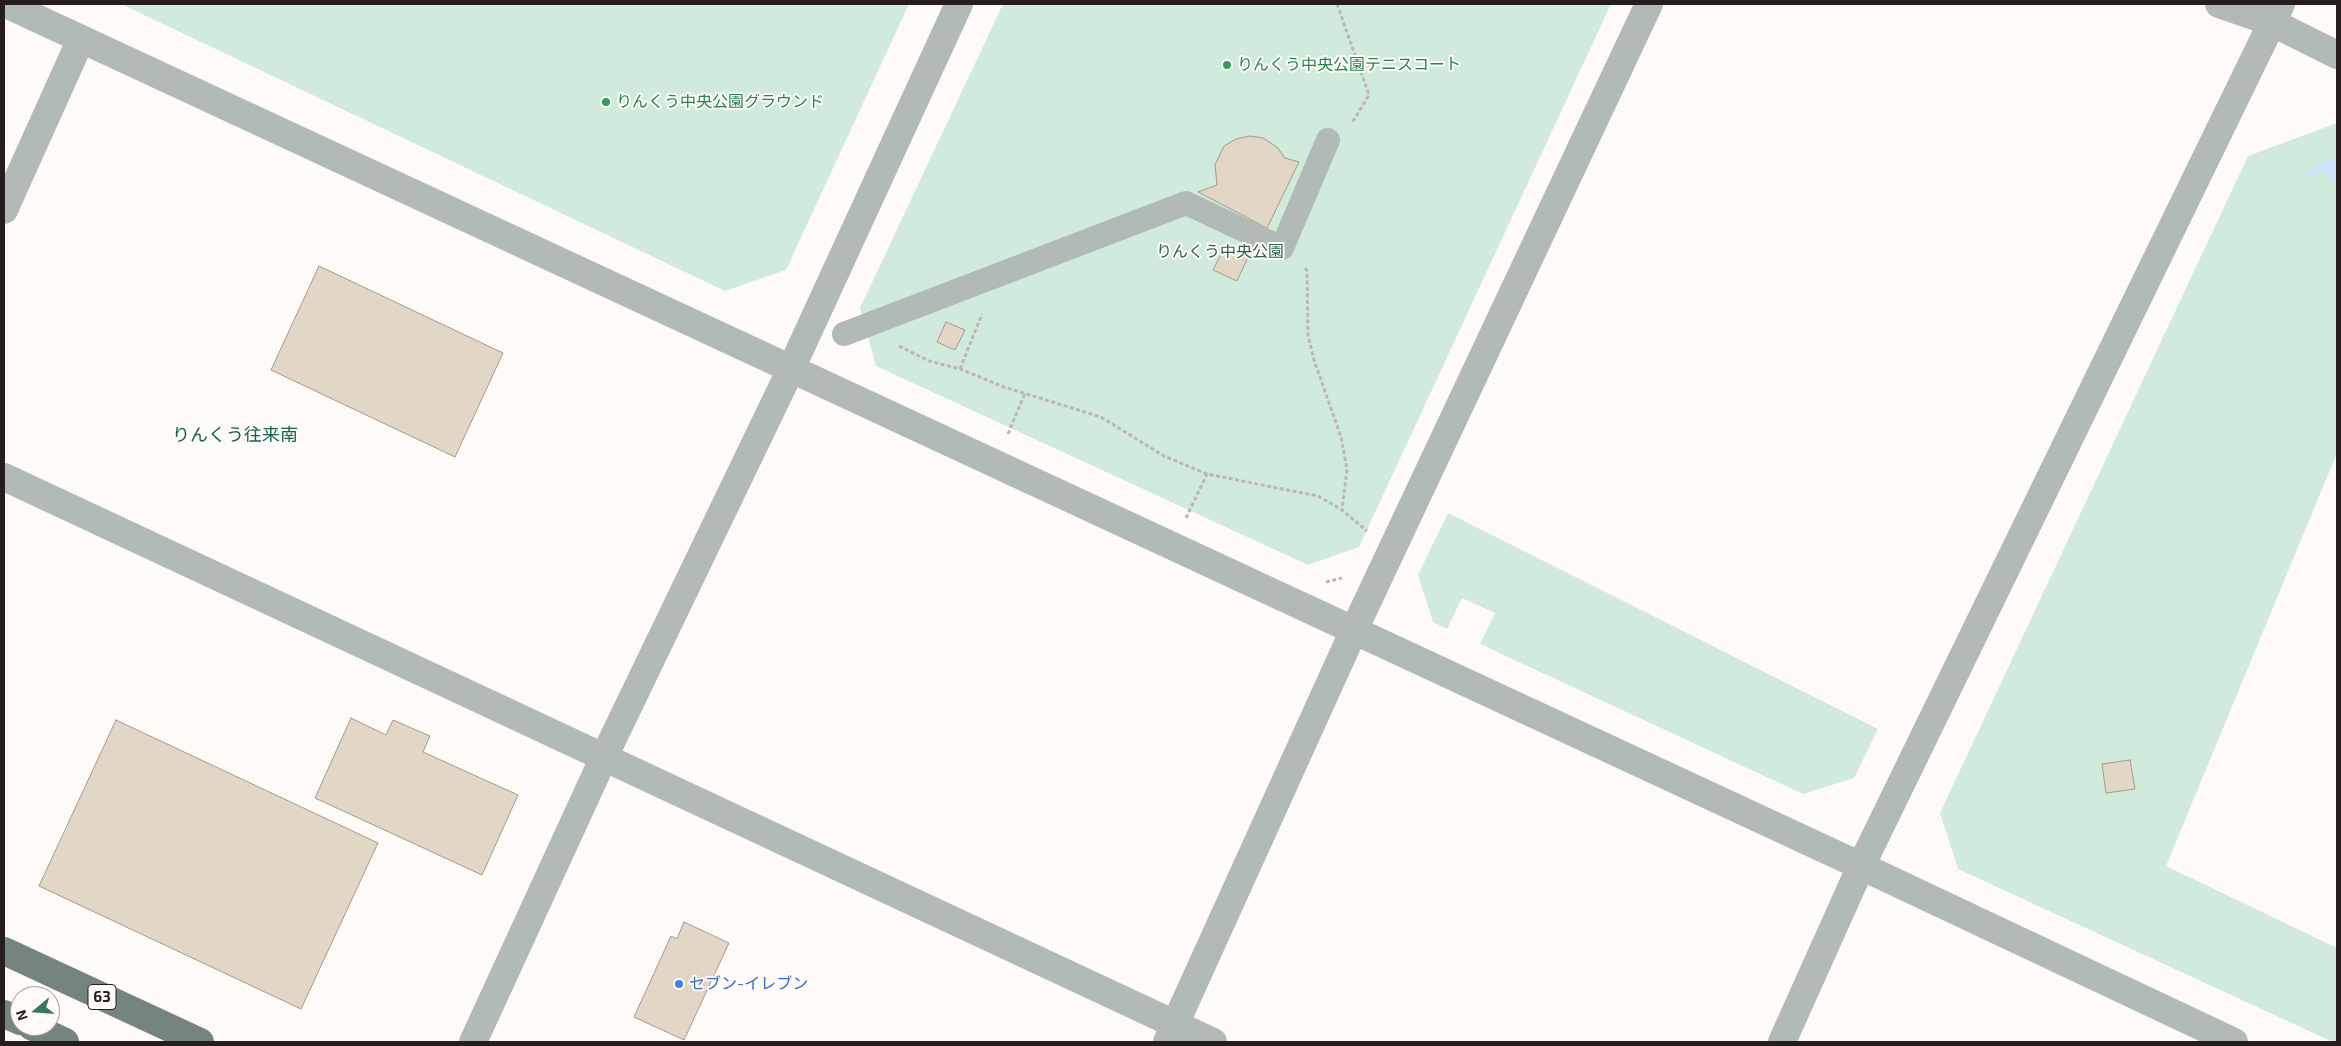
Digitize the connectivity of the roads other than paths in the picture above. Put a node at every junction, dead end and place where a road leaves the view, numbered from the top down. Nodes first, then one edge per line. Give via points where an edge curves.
1 (6, 4) edge
2 (959, 4) edge
3 (1650, 4) edge
4 (2219, 4) edge
5 (2276, 13) edge
6 (81, 39) junction
7 (2337, 55) edge
8 (1328, 140) road end
9 (4, 210) edge
10 (844, 334) dead end
11 (790, 370) junction
12 (4, 476) edge
13 (1354, 630) junction
14 (604, 757) junction
15 (1861, 866) junction
16 (4, 951) edge
17 (1171, 1033) edge
18 (52, 1036) edge
19 (66, 1042) edge
20 (200, 1042) edge
21 (473, 1042) edge
22 (1213, 1042) edge
23 (1782, 1042) edge
24 (2234, 1042) edge

1 - 6 street
2 - 11 street
3 - 13 street
4 - 5 street
5 - 7 street
5 - 15 street
6 - 9 street
6 - 11 street
8 - 10 street via 1282,248 1186,203
11 - 13 street
11 - 14 street
12 - 14 street
13 - 15 street
13 - 17 street
14 - 17 street
14 - 21 street
15 - 23 street
15 - 24 street
16 - 20 main road, 63
17 - 22 street
18 - 19 main road

